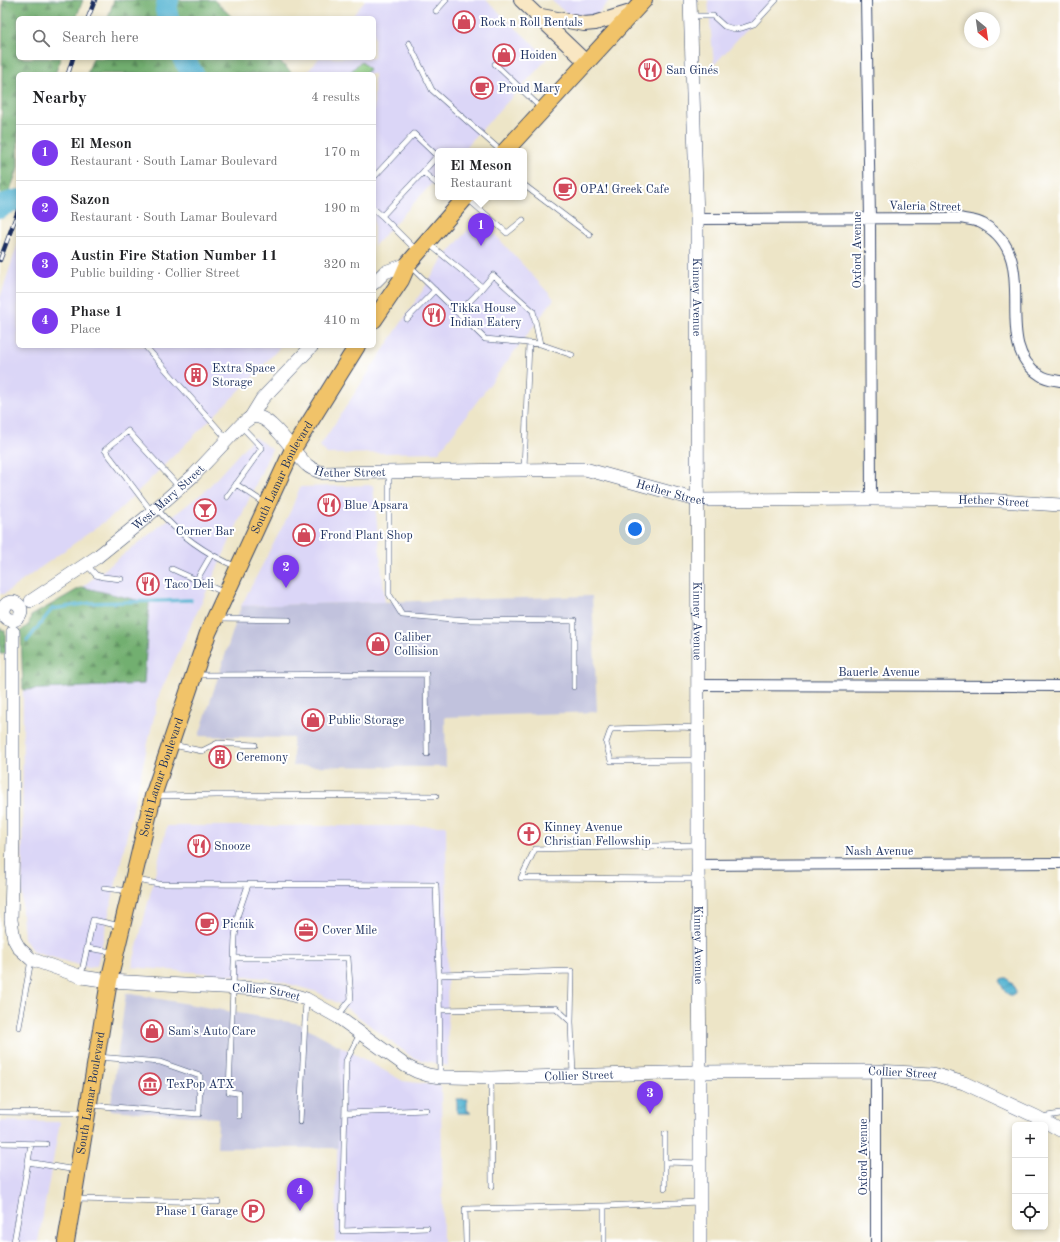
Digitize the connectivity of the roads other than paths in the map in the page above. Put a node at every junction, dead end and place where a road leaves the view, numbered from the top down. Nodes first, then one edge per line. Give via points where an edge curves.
1 (446, 0) edge
2 (521, 0) edge
3 (690, 0) edge
4 (776, 0) edge
5 (866, 0) edge
6 (639, 5) edge
7 (436, 10) dead end
8 (536, 15) junction
9 (690, 16) junction
10 (409, 43) dead end
11 (587, 63) junction
12 (495, 64) dead end
13 (543, 110) junction
14 (498, 148) edge
15 (508, 148) edge
16 (435, 154) edge
17 (435, 158) edge
18 (423, 172) junction
19 (376, 175) edge
20 (435, 182) edge
21 (527, 187) edge
22 (460, 200) edge
23 (462, 200) edge
24 (376, 211) edge
25 (382, 216) junction
26 (870, 218) junction
27 (697, 219) junction
28 (523, 220) dead end
29 (590, 235) dead end
30 (418, 253) junction
31 (376, 281) edge
32 (482, 288) junction
33 (435, 290) junction
34 (458, 313) junction
35 (376, 317) edge
36 (407, 319) dead end
37 (529, 343) junction
38 (540, 344) junction
39 (147, 348) edge
40 (310, 348) edge
41 (356, 348) edge
42 (572, 355) dead end
43 (1060, 381) edge
44 (251, 417) junction
45 (241, 426) junction
46 (228, 439) junction
47 (293, 449) junction
48 (524, 470) junction
49 (389, 472) junction
50 (236, 484) junction
51 (179, 488) junction
52 (227, 497) dead end
53 (872, 499) junction
54 (697, 500) junction
55 (267, 504) junction
56 (1060, 505) edge
57 (154, 510) junction
58 (211, 555) junction
59 (87, 564) junction
60 (238, 568) junction
61 (172, 569) dead end
62 (121, 579) dead end
63 (196, 581) junction
64 (226, 593) junction
65 (12, 613) edge
66 (214, 620) junction
67 (289, 620) dead end
68 (195, 675) junction
69 (698, 685) junction
70 (1060, 686) edge
71 (574, 687) dead end
72 (698, 728) junction
73 (170, 744) junction
74 (255, 745) dead end
75 (428, 754) dead end
76 (698, 760) junction
77 (153, 796) junction
78 (436, 796) dead end
79 (698, 845) junction
80 (1060, 863) edge
81 (698, 865) junction
82 (698, 879) junction
83 (131, 885) junction
84 (248, 885) junction
85 (104, 888) dead end
86 (122, 926) junction
87 (87, 948) junction
88 (116, 952) junction
89 (234, 958) junction
90 (31, 959) junction
91 (439, 975) junction
92 (81, 976) junction
93 (110, 981) junction
94 (232, 987) junction
95 (306, 999) junction
96 (439, 1010) junction
97 (338, 1017) junction
98 (571, 1022) junction
99 (19, 1028) dead end
100 (361, 1034) junction
101 (97, 1057) junction
102 (876, 1071) junction
103 (700, 1072) junction
104 (574, 1076) junction
105 (440, 1077) junction
106 (491, 1078) junction
107 (89, 1109) junction
108 (426, 1110) dead end
109 (0, 1112) edge
110 (345, 1113) junction
111 (1060, 1114) edge
112 (239, 1116) dead end
113 (1037, 1117) junction
114 (300, 1122) dead end
115 (1060, 1130) edge
116 (665, 1134) dead end
117 (0, 1143) edge
118 (31, 1144) junction
119 (46, 1144) dead end
120 (28, 1162) junction
121 (665, 1162) junction
122 (700, 1163) junction
123 (79, 1170) junction
124 (492, 1186) dead end
125 (665, 1188) dead end
126 (74, 1199) junction
127 (218, 1202) dead end
128 (700, 1202) junction
129 (604, 1206) junction
130 (427, 1228) dead end
131 (14, 1242) edge
132 (66, 1242) edge
133 (466, 1242) edge
134 (604, 1242) edge
135 (700, 1242) edge
136 (876, 1242) edge

1 - 7 lane
2 - 8 main road
3 - 9 street, Kinney Avenue
4 - 9 lane via 754,24 742,28 724,26 713,16
5 - 26 street, Oxford Avenue
6 - 8 main road via 595,23 584,24
6 - 11 main road
8 - 11 main road
9 - 27 street, Kinney Avenue
10 - 14 lane via 432,90
11 - 13 main road
12 - 13 lane
13 - 15 main road
16 - 19 lane via 414,134
17 - 18 lane
18 - 20 lane
18 - 25 lane
21 - 29 lane
22 - 30 main road
23 - 28 lane via 507,233
24 - 25 lane
25 - 30 lane
26 - 27 street, Valeria Street
26 - 43 street, Valeria Street via 960,218 982,223 998,235 1008,248 1014,266 1017,345 1027,364 1040,376
26 - 53 street, Oxford Avenue
27 - 54 street, Kinney Avenue
30 - 31 street via 385,272
30 - 32 lane
30 - 33 lane
30 - 35 main road
32 - 34 lane
32 - 38 lane via 493,275 533,311
33 - 34 lane
33 - 36 lane
34 - 37 lane via 485,339
37 - 38 lane
37 - 48 lane
38 - 42 lane
39 - 46 lane
40 - 44 street, West Mary Street via 262,398
41 - 47 main road, South Lamar Boulevard
44 - 45 street, West Mary Street
44 - 47 street via 259,416 270,423
45 - 46 street, West Mary Street
45 - 50 lane via 262,448
46 - 51 street, West Mary Street
47 - 49 street, Hether Street via 307,466 315,471
47 - 55 main road, South Lamar Boulevard
48 - 49 street, Hether Street
48 - 54 street, Hether Street via 585,470
49 - 71 lane via 389,594 402,615 467,620 574,621
50 - 52 lane
50 - 55 lane
51 - 57 street, West Mary Street
51 - 57 lane via 128,431 105,450
53 - 54 street, Hether Street
53 - 56 street, Hether Street via 986,500
54 - 69 street, Kinney Avenue
55 - 60 main road, South Lamar Boulevard
57 - 58 lane
57 - 59 street, West Mary Street
58 - 60 lane
58 - 63 lane
59 - 62 lane via 96,575
59 - 65 street, West Mary Street
60 - 64 main road, South Lamar Boulevard
61 - 63 lane
63 - 64 lane
64 - 66 main road, South Lamar Boulevard
65 - 90 street via 11,920 14,939 19,948
66 - 67 lane
66 - 68 main road, South Lamar Boulevard
68 - 73 main road, South Lamar Boulevard
68 - 75 lane via 426,674
69 - 70 street, Bauerle Avenue
69 - 72 street, Kinney Avenue
72 - 76 street, Kinney Avenue
72 - 76 lane via 681,726 611,729 606,743 611,761
73 - 74 lane via 202,751 218,743
73 - 77 main road, South Lamar Boulevard
76 - 79 street, Kinney Avenue
77 - 78 lane
77 - 83 main road, South Lamar Boulevard
79 - 81 street, Kinney Avenue
79 - 82 lane via 535,849 520,878
80 - 81 street, Nash Avenue
81 - 82 street, Kinney Avenue
82 - 103 street, Kinney Avenue
83 - 84 lane
83 - 85 lane
83 - 86 main road, South Lamar Boulevard
84 - 89 lane via 238,914
84 - 91 lane via 436,885
86 - 87 lane via 93,920
86 - 88 main road, South Lamar Boulevard
87 - 88 lane
87 - 92 lane
88 - 93 main road, South Lamar Boulevard
89 - 94 lane
89 - 97 lane via 348,958 351,999
90 - 92 street, Collier Street
90 - 99 lane
91 - 96 lane
91 - 98 lane via 572,971
92 - 93 street, Collier Street
93 - 94 street, Collier Street
93 - 101 main road, South Lamar Boulevard
94 - 95 street, Collier Street via 283,992
94 - 112 lane via 228,1092 239,1092
95 - 97 street, Collier Street
95 - 114 lane
96 - 98 lane via 556,1008
96 - 105 lane
97 - 100 street, Collier Street
98 - 104 lane
100 - 105 street, Collier Street via 406,1066
100 - 110 lane via 346,1061
101 - 107 main road, South Lamar Boulevard
101 - 107 lane via 160,1062 200,1076 199,1114
102 - 103 street, Collier Street
102 - 113 street, Collier Street via 933,1074 964,1083
102 - 136 street, Oxford Avenue
103 - 104 street, Collier Street
103 - 122 street, Kinney Avenue
104 - 106 street, Collier Street
105 - 106 street, Collier Street
106 - 124 lane
107 - 109 lane
107 - 123 main road, South Lamar Boulevard
108 - 110 lane
110 - 130 lane via 342,1231
111 - 113 lane
113 - 115 street, Collier Street
116 - 121 lane
117 - 118 lane
118 - 119 lane
118 - 120 lane
120 - 123 lane
120 - 131 lane
121 - 122 lane
121 - 125 lane
122 - 128 street, Kinney Avenue
123 - 126 main road, South Lamar Boulevard
126 - 127 lane
126 - 132 main road, South Lamar Boulevard
128 - 129 lane
128 - 135 street, Kinney Avenue
129 - 133 lane via 465,1209
129 - 134 lane

